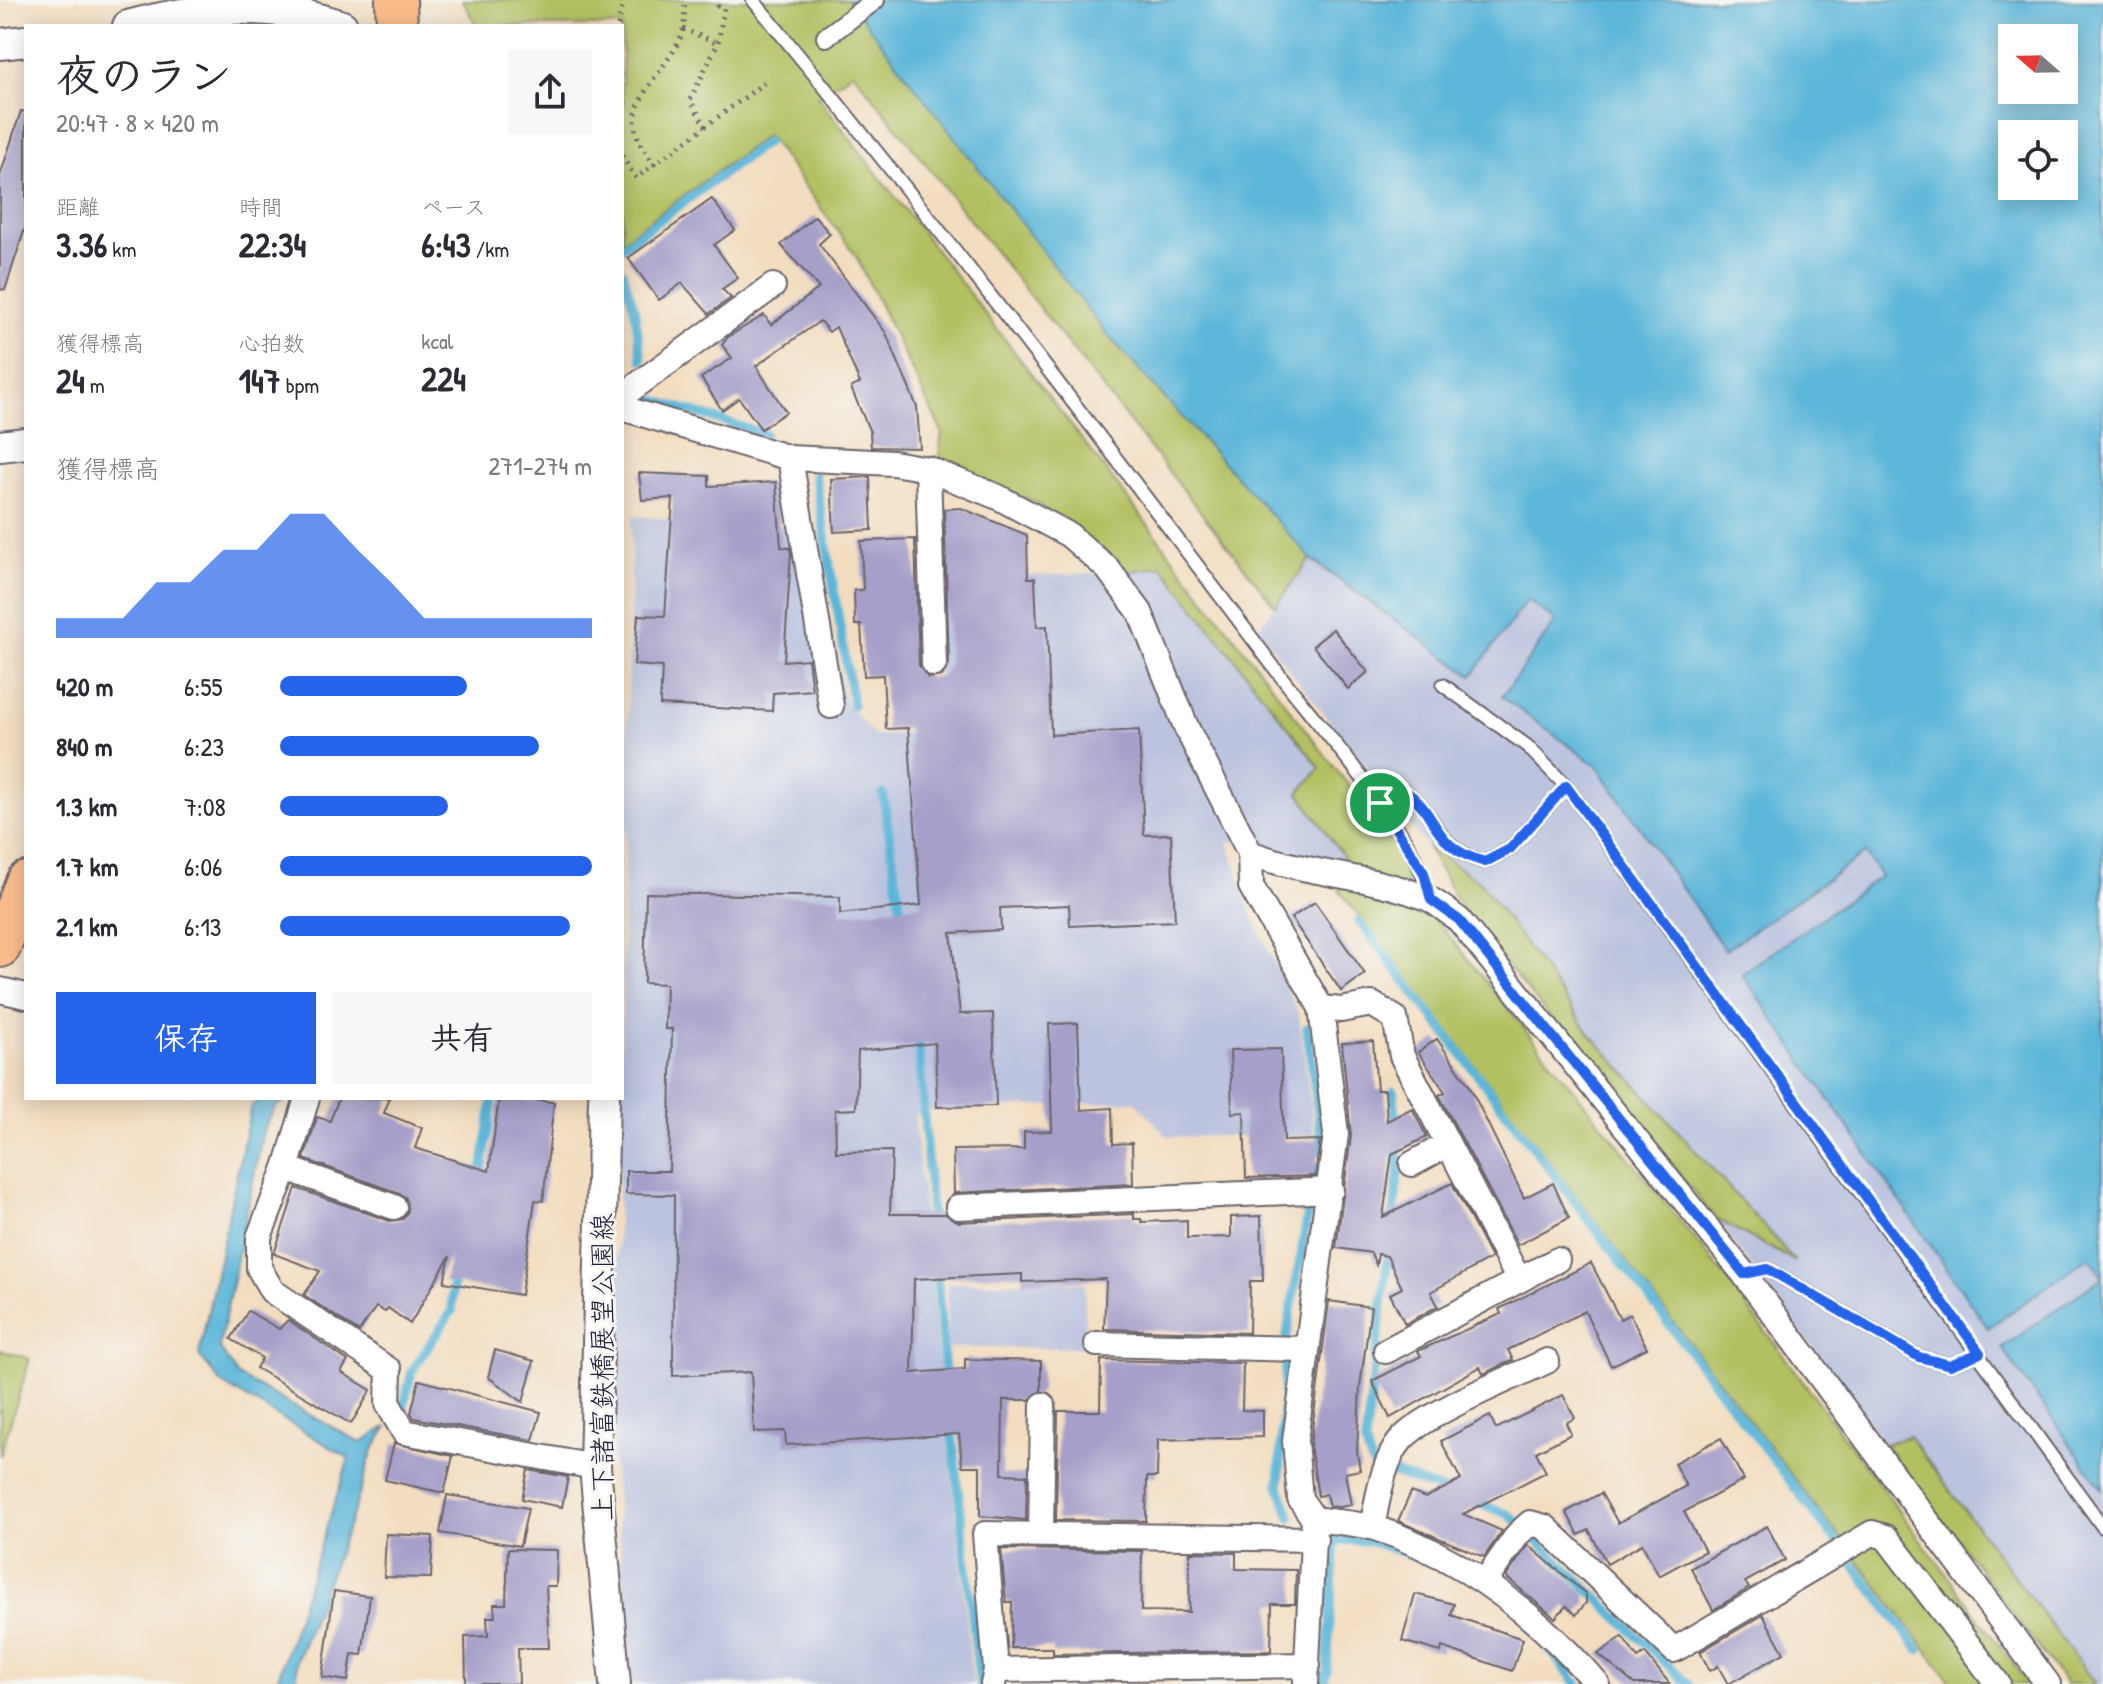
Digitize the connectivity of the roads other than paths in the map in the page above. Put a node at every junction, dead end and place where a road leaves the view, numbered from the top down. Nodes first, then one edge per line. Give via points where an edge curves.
1 (396, 0) edge
2 (753, 0) edge
3 (875, 0) edge
4 (136, 24) edge
5 (336, 24) edge
6 (397, 24) edge
7 (826, 37) dead end
8 (24, 41) edge
9 (0, 44) edge
10 (773, 286) dead end
11 (624, 395) edge
12 (624, 409) edge
13 (24, 443) edge
14 (0, 446) edge
15 (790, 458) junction
16 (928, 469) junction
17 (934, 664) dead end
18 (1443, 685) dead end
19 (831, 706) dead end
20 (1566, 786) junction
21 (1380, 803) junction
22 (1250, 853) junction
23 (24, 887) edge
24 (1431, 900) junction
25 (0, 947) edge
26 (0, 990) edge
27 (24, 996) edge
28 (1321, 1008) junction
29 (306, 1100) edge
30 (604, 1100) edge
31 (1448, 1144) junction
32 (1412, 1164) dead end
33 (286, 1168) junction
34 (1331, 1190) junction
35 (394, 1207) dead end
36 (958, 1207) dead end
37 (1557, 1260) dead end
38 (1744, 1274) junction
39 (1519, 1280) junction
40 (1097, 1344) dead end
41 (1305, 1349) junction
42 (1386, 1351) dead end
43 (1980, 1353) junction
44 (1547, 1361) dead end
45 (1043, 1405) dead end
46 (595, 1467) junction
47 (1372, 1527) junction
48 (2103, 1527) edge
49 (1314, 1529) junction
50 (1041, 1534) junction
51 (1486, 1580) junction
52 (1307, 1675) edge
53 (995, 1677) edge
54 (615, 1684) edge
55 (1597, 1684) edge
56 (1998, 1684) edge
57 (2048, 1684) edge

1 - 6 highway
2 - 21 lane via 1036,350
3 - 7 street
4 - 5 street via 203,6 241,5 287,9
8 - 9 street
10 - 11 street
12 - 15 street
13 - 14 street
15 - 16 street
15 - 19 street
16 - 17 street
16 - 22 street via 998,497 1069,535 1107,568 1140,612 1187,729
18 - 20 lane via 1527,746
20 - 21 lane via 1510,849 1485,862 1447,846 1414,794 1395,787 1386,790
20 - 43 lane
21 - 24 lane via 1424,873
22 - 24 street
22 - 28 street via 1251,886
23 - 25 highway
24 - 38 street via 1459,920
26 - 27 street
28 - 31 street via 1372,1004 1395,1018 1402,1056
28 - 34 street via 1336,1134
29 - 33 street
30 - 46 street, 上下諸富鉄橋展望公園線
31 - 32 street
31 - 39 street
33 - 35 street
33 - 46 street via 259,1237 259,1268 272,1291 389,1370 388,1404 404,1432
34 - 36 street
34 - 41 street
37 - 39 street
38 - 43 lane via 1768,1269 1919,1357 1950,1365
38 - 57 street
39 - 42 street
40 - 41 street
41 - 49 street via 1295,1441 1300,1499
43 - 48 lane
44 - 47 street via 1419,1425 1400,1441
45 - 50 street
46 - 54 street, 上下諸富鉄橋展望公園線
47 - 49 street
47 - 51 street via 1429,1549
49 - 50 street
49 - 52 street
50 - 53 street via 985,1534
51 - 55 street via 1561,1643
51 - 56 street via 1524,1528 1545,1527 1674,1650 1872,1533 1886,1537
52 - 53 street

